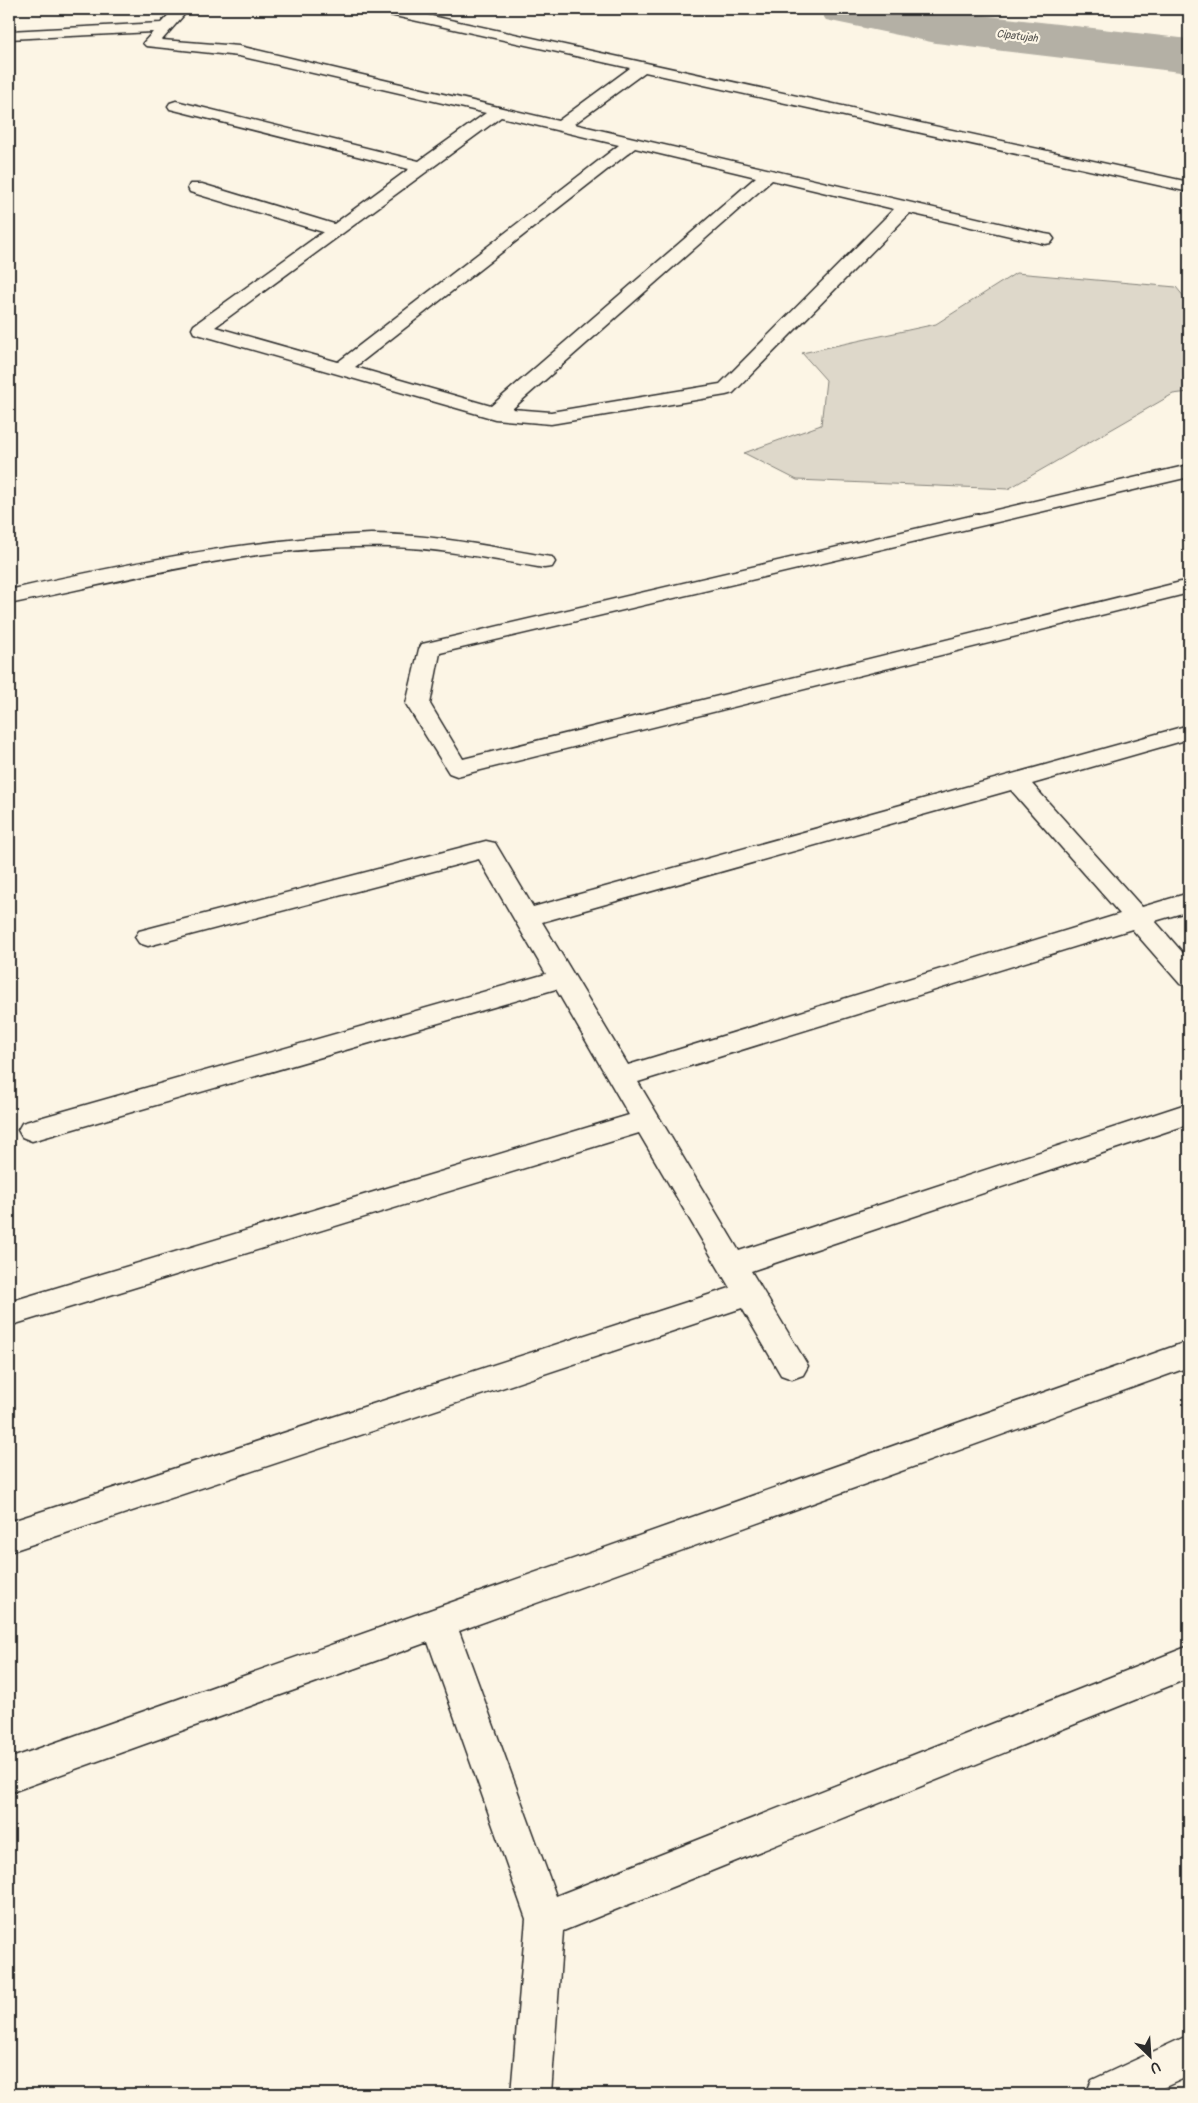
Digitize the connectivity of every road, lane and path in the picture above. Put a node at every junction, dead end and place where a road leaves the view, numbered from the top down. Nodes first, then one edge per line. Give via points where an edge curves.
1 (182, 9) edge
2 (381, 9) edge
3 (9, 21) edge
4 (166, 27) junction
5 (67, 32) junction
6 (9, 34) edge
7 (642, 67) junction
8 (176, 106) dead end
9 (499, 111) junction
10 (561, 126) junction
11 (632, 142) junction
12 (422, 167) junction
13 (769, 174) junction
14 (1189, 187) edge
15 (196, 188) dead end
16 (906, 206) junction
17 (336, 230) junction
18 (1045, 239) dead end
19 (341, 369) junction
20 (495, 413) junction
21 (1189, 471) edge
22 (544, 562) dead end
23 (1189, 587) edge
24 (9, 597) edge
25 (1189, 732) edge
26 (1016, 780) junction
27 (1189, 902) edge
28 (527, 917) junction
29 (1138, 918) junction
30 (148, 937) dead end
31 (1189, 977) edge
32 (563, 978) junction
33 (621, 1077) junction
34 (1189, 1113) edge
35 (646, 1120) junction
36 (32, 1130) dead end
37 (732, 1265) junction
38 (748, 1294) junction
39 (9, 1314) edge
40 (1189, 1354) edge
41 (792, 1366) dead end
42 (9, 1537) edge
43 (439, 1623) junction
44 (1189, 1662) edge
45 (9, 1776) edge
46 (544, 1919) junction
47 (1189, 2055) edge
48 (531, 2094) edge
49 (1106, 2094) edge

1 - 4 street
2 - 7 street
3 - 5 street
4 - 5 street
4 - 9 street via 152,43 239,51
5 - 6 street
7 - 10 street
7 - 14 street
8 - 12 street
9 - 10 street
9 - 12 street
10 - 11 street
11 - 13 street
11 - 19 street
12 - 17 street
13 - 16 street
13 - 20 street
15 - 17 street
16 - 18 street
16 - 20 street via 726,390 551,418
17 - 19 street via 201,329
19 - 20 street
21 - 23 street via 430,649 418,704 457,768
22 - 24 street via 444,546 372,540 294,545 114,573
25 - 26 street
26 - 28 street
26 - 29 street
27 - 29 street
28 - 30 street via 486,849
28 - 32 street
29 - 31 street
29 - 33 street
32 - 33 street
32 - 36 street
33 - 35 street
34 - 37 street
35 - 37 street
35 - 39 street
37 - 38 street
38 - 41 street
38 - 42 street
40 - 43 street
43 - 45 street
43 - 46 street
44 - 46 street
46 - 48 street
47 - 49 street

